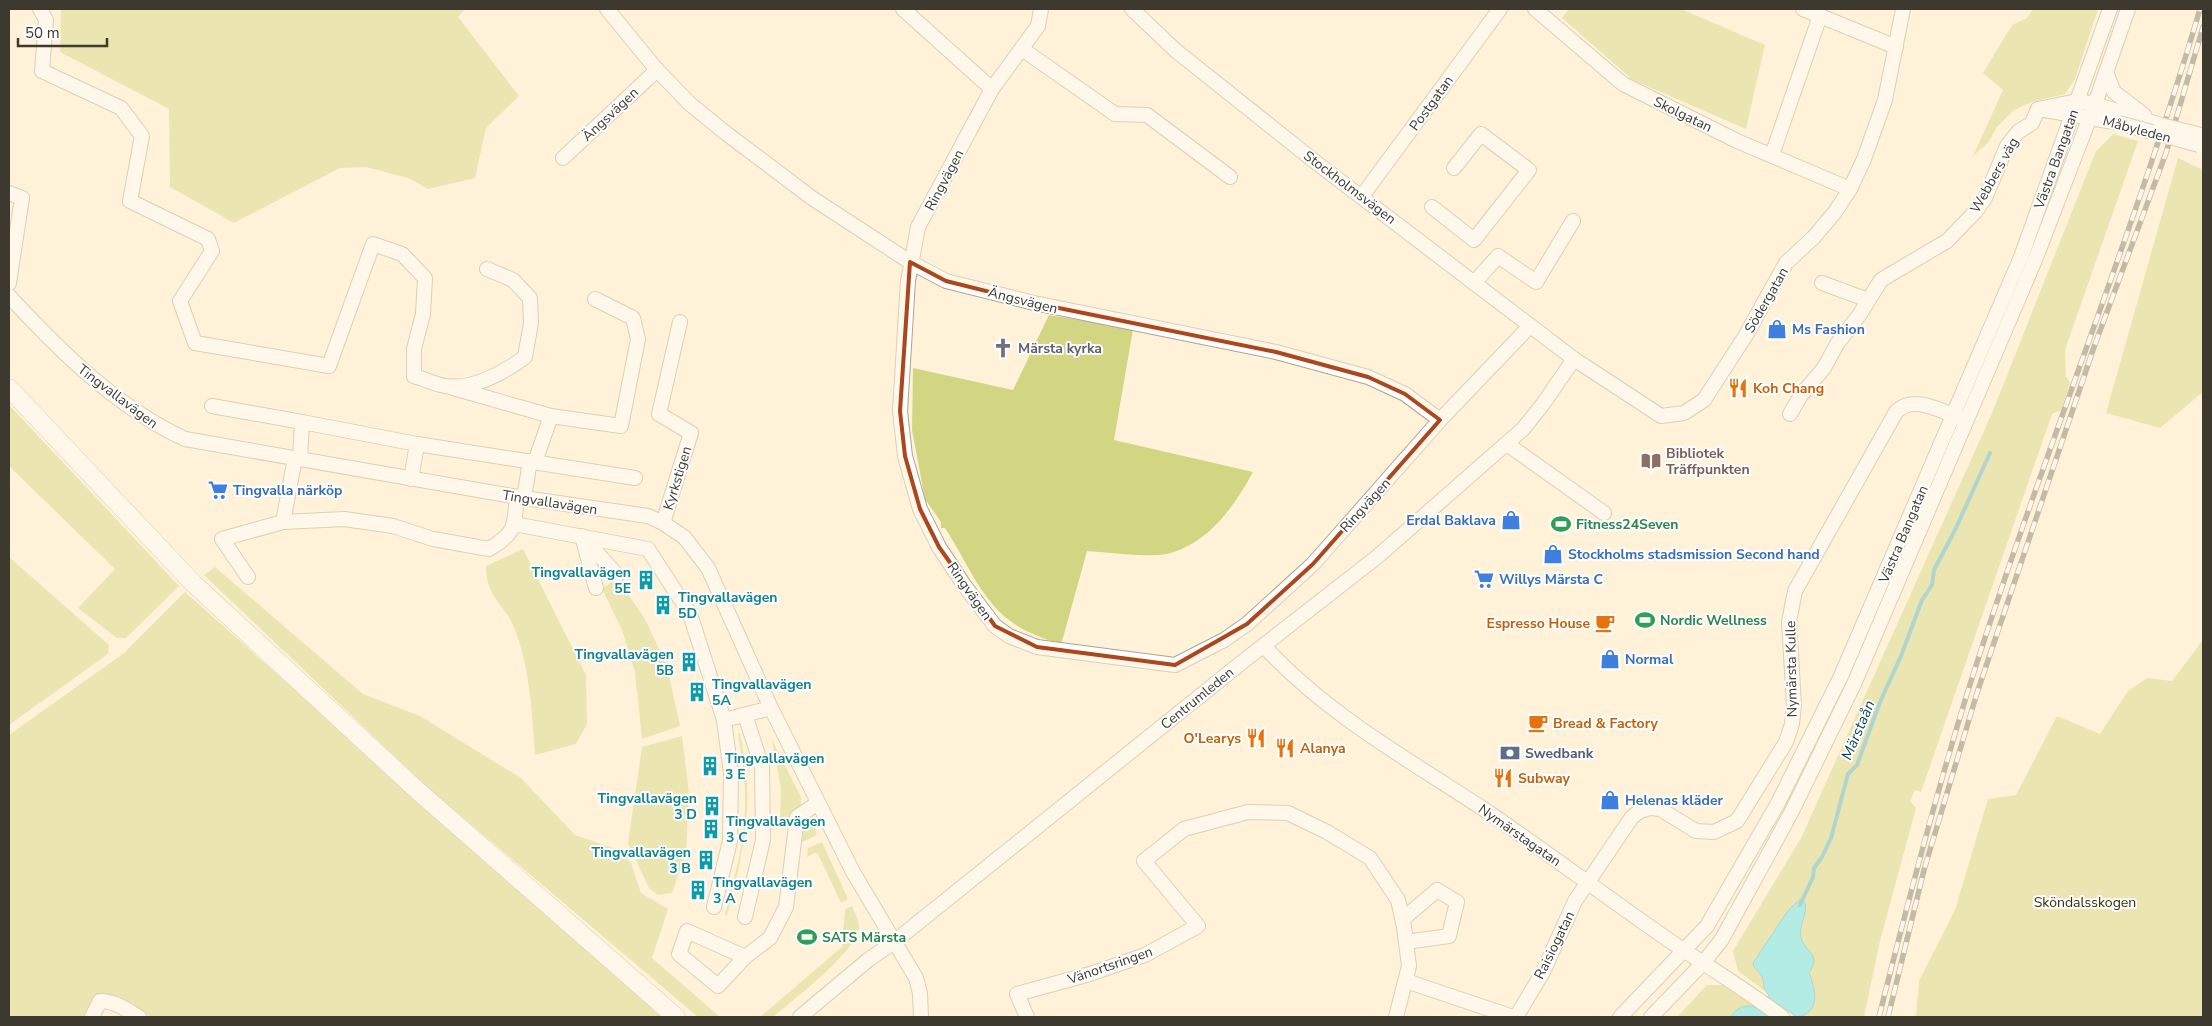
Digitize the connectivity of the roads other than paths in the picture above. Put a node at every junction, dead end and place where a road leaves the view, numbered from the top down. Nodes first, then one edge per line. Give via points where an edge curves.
1 (40, 9) edge
2 (607, 9) edge
3 (903, 9) edge
4 (1041, 9) edge
5 (1132, 9) edge
6 (1500, 9) edge
7 (1535, 9) edge
8 (1803, 9) edge
9 (1903, 9) edge
10 (2110, 9) edge
11 (2128, 9) edge
12 (1820, 16) junction
13 (1896, 48) junction
14 (1022, 49) junction
15 (657, 70) junction
16 (2106, 72) junction
17 (992, 89) junction
18 (2077, 101) junction
19 (2038, 109) junction
20 (2093, 110) junction
21 (2122, 113) junction
22 (2071, 115) junction
23 (2201, 140) edge
24 (1772, 155) junction
25 (564, 158) dead end
26 (1454, 168) dead end
27 (1230, 178) dead end
28 (1850, 189) junction
29 (9, 193) edge
30 (1362, 196) junction
31 (1432, 207) dead end
32 (1573, 222) dead end
33 (910, 262) junction
34 (487, 269) dead end
35 (9, 283) edge
36 (1474, 283) junction
37 (1822, 284) dead end
38 (9, 296) edge
39 (595, 299) dead end
40 (1868, 300) junction
41 (680, 322) dead end
42 (1530, 326) junction
43 (1574, 359) junction
44 (445, 386) junction
45 (9, 388) edge
46 (212, 406) dead end
47 (1790, 414) dead end
48 (551, 416) junction
49 (1954, 416) junction
50 (1440, 420) junction
51 (1968, 421) junction
52 (302, 422) junction
53 (416, 444) junction
54 (1507, 444) junction
55 (297, 459) junction
56 (533, 462) junction
57 (411, 478) junction
58 (634, 478) dead end
59 (520, 498) junction
60 (1604, 514) dead end
61 (284, 522) junction
62 (663, 523) junction
63 (514, 524) junction
64 (582, 536) junction
65 (617, 574) dead end
66 (248, 577) dead end
67 (596, 588) dead end
68 (1264, 646) junction
69 (770, 708) junction
70 (745, 715) junction
71 (724, 720) junction
72 (818, 803) junction
73 (1587, 882) junction
74 (714, 907) dead end
75 (745, 917) dead end
76 (1402, 920) junction
77 (894, 942) junction
78 (1406, 942) junction
79 (1684, 950) junction
80 (745, 957) junction
81 (1704, 962) junction
82 (1406, 981) junction
83 (1778, 1014) edge
84 (1517, 1015) edge
85 (92, 1017) edge
86 (139, 1017) edge
87 (676, 1017) edge
88 (800, 1017) edge
89 (921, 1017) edge
90 (1027, 1017) edge
91 (1396, 1017) edge
92 (1620, 1017) edge
93 (1651, 1017) edge

1 - 44 street via 46,20 42,72 121,108 142,136 130,201 208,240 212,251 180,301 195,343 329,366 373,244 402,254 425,278 423,314 414,349 414,376
2 - 15 street, Ängsvägen
3 - 17 street
4 - 14 street, Ringvägen via 1038,26
5 - 30 street, Stockholmsvägen via 1175,50
6 - 30 street, Postgatan
7 - 24 street, Skolgatan via 1623,84
8 - 12 street
9 - 13 street, Södergatan
10 - 18 street, Västra Bangatan
11 - 16 street, Västra Bangatan
12 - 13 street
12 - 24 street
13 - 28 street, Södergatan via 1885,100
14 - 17 street, Ringvägen
14 - 27 street via 1115,114 1147,115
15 - 25 street, Ängsvägen
15 - 33 street, Ängsvägen via 690,104 727,134 812,198
16 - 20 street, Västra Bangatan
16 - 21 street
17 - 33 street, Ringvägen via 918,227
18 - 19 street
18 - 20 street, Måbyleden
18 - 22 street, Västra Bangatan
19 - 22 street
19 - 40 street, Webbers väg via 2032,122 2007,146 1985,198 1963,227 1948,241 1881,280
20 - 21 street, Måbyleden
20 - 22 street, Måbyleden
20 - 51 street, Västra Bangatan
21 - 23 street, Måbyleden, bridge
21 - 23 street, Måbyleden, bridge
22 - 49 street, Västra Bangatan via 2021,258
24 - 28 street, Skolgatan
26 - 31 street via 1481,134 1529,170 1474,240
28 - 43 street, Södergatan via 1814,237 1786,263 1746,335 1704,400 1684,413 1661,416
29 - 35 street via 22,198
30 - 36 street, Stockholmsvägen
32 - 36 street via 1536,282 1498,256
33 - 50 street, Ängsvägen via 946,281 1034,303 1276,352 1368,377 1405,394
33 - 50 street, Ringvägen via 900,411 905,456 920,509 939,547 995,626 1009,636 1037,647 1176,665 1202,653 1246,624 1313,564
34 - 44 street via 513,280 530,298 531,323 525,357 506,371 474,384
36 - 42 street, Stockholmsvägen
37 - 40 street
38 - 55 street, Tingvallavägen via 86,373 154,424 185,439
39 - 48 street via 633,318 638,339 621,426
40 - 47 street, Webbers väg
41 - 62 street, Kyrkstigen via 659,414 690,433
42 - 43 street, Stockholmsvägen
42 - 50 street, Ringvägen
43 - 54 street, Centrumleden via 1543,404
44 - 48 street
45 - 87 main road via 193,583 411,784
46 - 52 street
48 - 56 street
49 - 51 street, Nymärsta Kulle
49 - 73 street, Nymärsta Kulle via 1912,403 1902,405 1802,574 1790,604 1792,724 1786,742 1737,821 1714,832 1696,831 1660,809 1640,811 1632,817
49 - 79 street, Västra Bangatan via 1841,676 1778,803 1707,926
51 - 81 street, Västra Bangatan via 1854,684 1795,805 1722,939
52 - 53 street
52 - 55 street
53 - 56 street
53 - 57 street
54 - 60 street
54 - 68 street, Centrumleden via 1377,557
55 - 57 street, Tingvallavägen
55 - 61 street
56 - 58 street
56 - 59 street
57 - 59 street, Tingvallavägen
59 - 62 street, Tingvallavägen via 648,516
59 - 63 street
61 - 63 street via 344,519 393,526 433,540 489,549 507,538
61 - 66 street via 222,539
62 - 69 street, Tingvallavägen via 684,537 708,568
63 - 64 street
64 - 65 street
64 - 67 street
64 - 71 street via 648,549 690,614
68 - 73 street, Nymärstagatan via 1308,689 1380,743 1491,814
68 - 77 street, Centrumleden
69 - 70 street
69 - 72 street, Tingvallavägen
70 - 71 street
70 - 75 street via 762,768 763,840
71 - 74 street via 731,773 730,841
72 - 77 street, Tingvallavägen
72 - 80 street via 797,818 786,907 770,938
73 - 79 street, Nymärstagatan
73 - 84 street, Raisiogatan via 1543,972
76 - 78 street, Vänortsringen
76 - 78 street via 1437,890 1457,902 1449,936
76 - 90 street, Vänortsringen via 1398,900 1370,858 1288,813 1248,812 1184,829 1144,861 1198,926 1145,955 1017,994
77 - 88 street, Centrumleden
77 - 89 street, Tingvallavägen via 916,978
78 - 82 street, Vänortsringen via 1409,966
79 - 81 street, Nymärstagatan
79 - 92 street, Västra Bangatan
80 - 80 street via 687,931 679,954 718,986
81 - 83 street, Nymärstagatan
81 - 93 street, Västra Bangatan
82 - 84 street
82 - 91 street, Vänortsringen
85 - 86 street via 100,1002 107,1001

